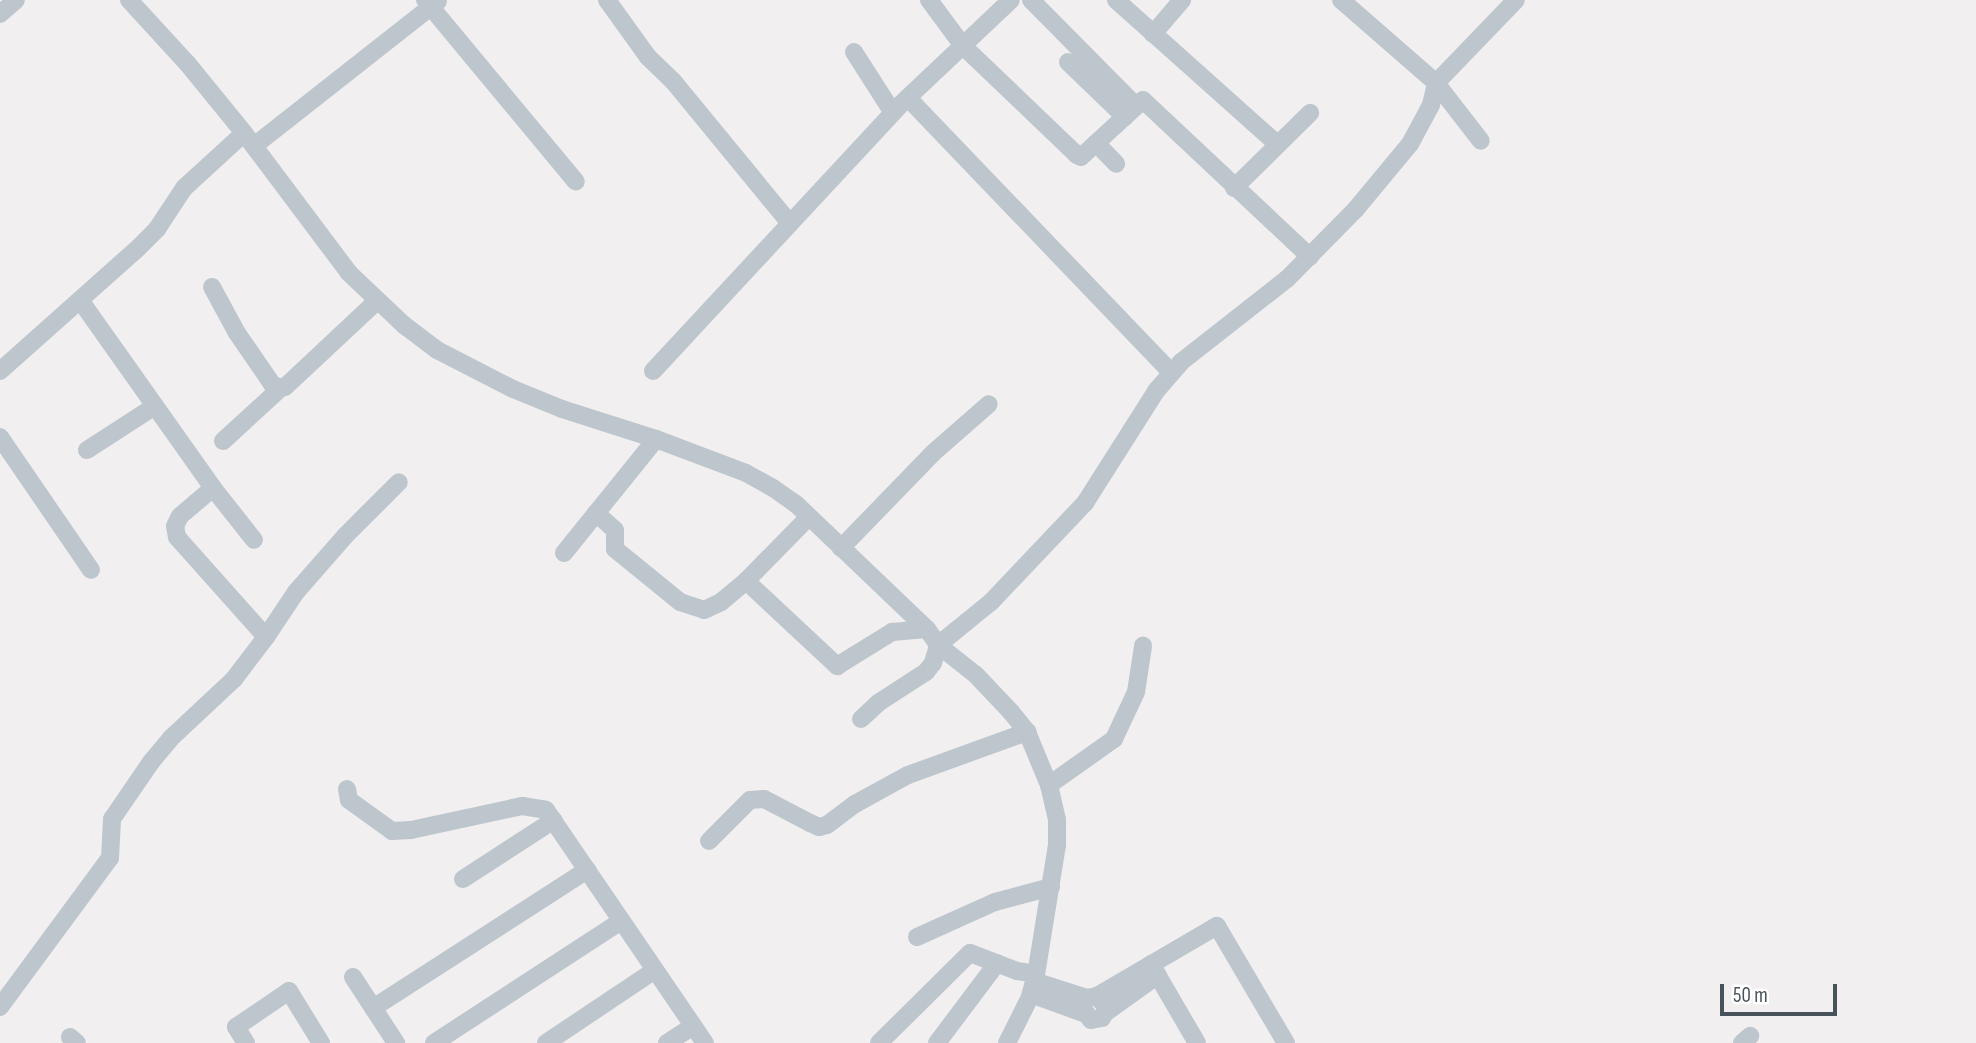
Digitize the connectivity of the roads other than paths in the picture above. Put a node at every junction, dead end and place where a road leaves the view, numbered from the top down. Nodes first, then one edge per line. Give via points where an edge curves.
1 (16, 0) edge
2 (129, 0) edge
3 (607, 0) edge
4 (929, 0) edge
5 (1011, 0) edge
6 (1031, 0) edge
7 (1116, 0) edge
8 (1182, 0) edge
9 (1341, 0) edge
10 (1516, 0) edge
11 (432, 2) edge
12 (0, 14) edge
13 (1153, 34) junction
14 (963, 46) junction
15 (854, 52) dead end
16 (1068, 62) dead end
17 (1436, 83) junction
18 (908, 98) junction
19 (1131, 112) junction
20 (893, 113) junction
21 (1310, 113) dead end
22 (249, 139) junction
23 (1481, 141) dead end
24 (1096, 144) junction
25 (1278, 145) junction
26 (1116, 164) dead end
27 (576, 182) dead end
28 (1234, 188) junction
29 (789, 222) junction
30 (1310, 257) junction
31 (212, 288) dead end
32 (80, 300) junction
33 (377, 302) junction
34 (0, 370) edge
35 (653, 371) dead end
36 (1171, 372) junction
37 (282, 387) junction
38 (989, 404) dead end
39 (155, 406) junction
40 (0, 437) edge
41 (656, 439) junction
42 (223, 441) dead end
43 (87, 450) dead end
44 (399, 482) dead end
45 (213, 488) junction
46 (596, 513) junction
47 (809, 517) junction
48 (254, 540) dead end
49 (841, 548) junction
50 (564, 553) dead end
51 (91, 570) dead end
52 (746, 581) junction
53 (927, 629) junction
54 (265, 637) junction
55 (938, 645) junction
56 (1143, 646) dead end
57 (860, 719) dead end
58 (1027, 732) junction
59 (1049, 785) junction
60 (347, 789) dead end
61 (554, 820) junction
62 (709, 841) dead end
63 (587, 870) junction
64 (463, 879) dead end
65 (1051, 887) junction
66 (621, 921) junction
67 (917, 937) dead end
68 (997, 963) junction
69 (655, 970) junction
70 (1154, 970) junction
71 (353, 977) dead end
72 (1034, 983) junction
73 (1089, 1002) junction
74 (0, 1007) edge
75 (373, 1008) junction
76 (693, 1026) junction
77 (246, 1043) edge
78 (321, 1043) edge
79 (397, 1043) edge
80 (434, 1043) edge
81 (545, 1043) edge
82 (667, 1043) edge
83 (705, 1043) edge
84 (879, 1043) edge
85 (937, 1043) edge
86 (1007, 1043) edge
87 (1197, 1043) edge
88 (1286, 1043) edge

1 - 12 street
2 - 22 street
3 - 29 street via 648,57
4 - 14 street
5 - 14 street
6 - 19 street
7 - 13 street
8 - 13 street
9 - 17 street
10 - 17 street
11 - 22 street
11 - 27 street
13 - 25 street
14 - 18 street
14 - 24 street via 1077,155 1081,157
15 - 20 street
16 - 19 street
17 - 23 street
17 - 30 street via 1428,111 1399,158
18 - 20 street
18 - 36 street
19 - 24 street
19 - 28 street via 1143,100
20 - 29 street
21 - 25 street
22 - 32 street via 184,188 157,229
22 - 33 street via 322,240
24 - 26 street
25 - 28 street
28 - 30 street
29 - 35 street
30 - 36 street via 1261,300 1198,345
31 - 37 street via 272,384
32 - 34 street
32 - 39 street
33 - 37 street
33 - 41 street via 438,350 513,389
36 - 55 street via 1085,503 991,602
37 - 42 street
38 - 49 street via 933,453
39 - 43 street
39 - 45 street
40 - 51 street
41 - 46 street
41 - 47 street via 746,474
44 - 54 street via 296,592
45 - 48 street
45 - 54 street via 180,516 175,526 177,537
46 - 50 street
46 - 52 street via 615,530 615,549 688,607 704,610
47 - 49 street
47 - 52 street
49 - 53 street
52 - 53 street via 837,666 892,632
53 - 55 street
54 - 74 street via 234,679 170,738 112,819 110,858
55 - 57 street via 926,672
55 - 58 street via 975,675
56 - 59 street via 1136,692 1114,739
58 - 59 street
58 - 62 street via 908,775 819,827 764,799 750,800
59 - 65 street via 1058,845
60 - 61 street via 349,800 392,831 522,806 546,810
61 - 63 street
61 - 64 street
63 - 66 street
63 - 75 street
65 - 67 street via 995,902
65 - 72 street
66 - 69 street
66 - 80 street
68 - 72 street
68 - 84 street via 970,953
68 - 85 street
69 - 76 street
69 - 81 street
70 - 73 street
70 - 73 street via 1097,1020 1086,1017
70 - 87 street
70 - 88 street via 1217,926
71 - 75 street
72 - 73 street
72 - 86 street
75 - 79 street
76 - 82 street
76 - 83 street
77 - 78 street via 236,1027 289,992

